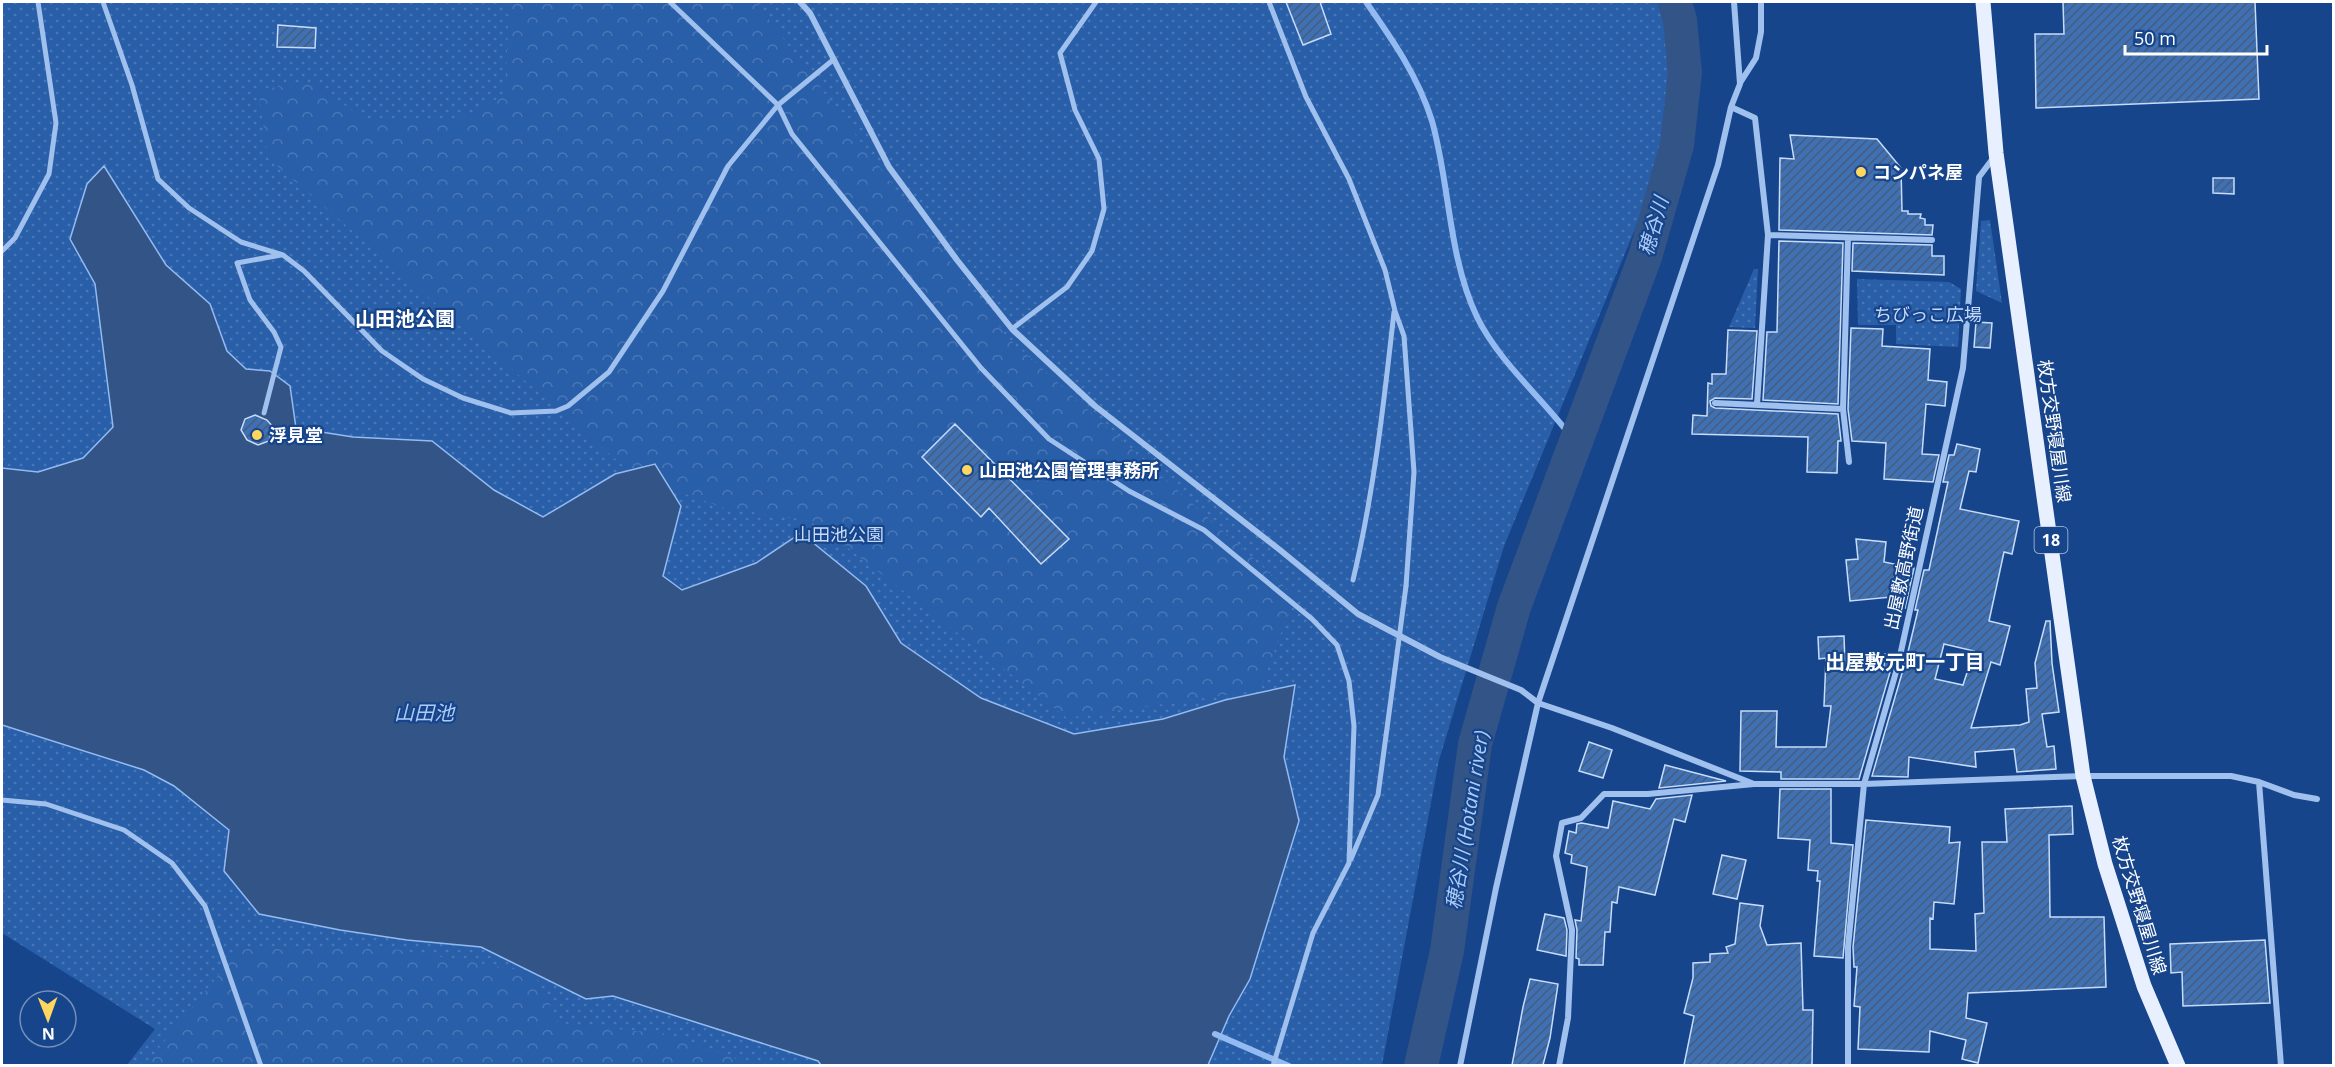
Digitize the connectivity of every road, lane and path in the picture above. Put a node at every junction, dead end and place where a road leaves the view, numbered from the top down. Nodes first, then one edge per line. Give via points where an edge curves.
1 (38, 2) edge
2 (103, 2) edge
3 (670, 2) edge
4 (800, 2) edge
5 (1096, 2) edge
6 (1269, 2) edge
7 (1734, 2) edge
8 (1761, 2) edge
9 (1983, 2) edge
10 (833, 60) junction
11 (1740, 84) junction
12 (778, 105) junction
13 (1731, 107) junction
14 (1996, 153) junction
15 (1768, 236) junction
16 (1848, 237) junction
17 (1932, 240) dead end
18 (2, 251) edge
19 (283, 255) junction
20 (1395, 311) junction
21 (1012, 329) junction
22 (1715, 403) dead end
23 (1757, 405) junction
24 (1843, 409) junction
25 (264, 413) dead end
26 (1849, 462) dead end
27 (1353, 580) dead end
28 (1538, 703) junction
29 (2083, 776) junction
30 (2259, 782) junction
31 (1754, 784) junction
32 (1864, 784) junction
33 (2317, 799) dead end
34 (2, 800) edge
35 (1349, 863) junction
36 (261, 1065) edge
37 (1273, 1065) edge
38 (1460, 1065) edge
39 (1559, 1065) edge
40 (1848, 1065) edge
41 (2178, 1065) edge
42 (2281, 1065) edge

1 - 18 street via 56,123 49,174 15,238
2 - 19 street via 132,85 158,179 189,208 241,242
3 - 12 street
4 - 10 street via 810,13
5 - 21 street via 1060,53 1074,110 1099,159 1104,209 1092,251 1067,287
6 - 20 street via 1306,97 1349,179 1385,270
7 - 11 street
8 - 11 street via 1756,58
9 - 14 main road, 枚方交野寝屋川線 / 18
10 - 12 street
10 - 21 street via 889,167
11 - 13 street
12 - 19 street via 729,166 663,291 609,372 568,406 556,411 511,413 463,398 423,379 382,351
12 - 35 street via 792,134 974,359 1049,439 1129,491 1204,530 1337,645 1349,681 1353,726
13 - 15 street via 1755,118
13 - 28 street via 1718,165
14 - 29 main road, 枚方交野寝屋川線 / 18
14 - 32 street, 出屋敷高野街道 via 1979,177 1963,368 1898,665
15 - 16 street
15 - 23 street
16 - 17 street
16 - 24 street
19 - 25 street via 237,263 250,300 281,347
20 - 27 street via 1364,534
20 - 35 street, bridge via 1404,336 1414,472 1406,586 1378,795
21 - 28 street via 1095,406 1358,614 1451,661 1521,690
22 - 23 street
23 - 24 street
24 - 26 street
28 - 31 street
28 - 38 street
29 - 30 street via 2231,776
29 - 32 street
29 - 41 main road, 枚方交野寝屋川線 / 18 via 2105,864 2144,986
30 - 33 street
30 - 42 street
31 - 32 street
31 - 39 street via 1604,794 1581,818 1562,823 1556,856 1572,930 1569,1018
32 - 40 street, 出屋敷高野街道 via 1848,947
34 - 36 street via 46,804 124,830 172,863 205,906
35 - 37 street via 1313,933

